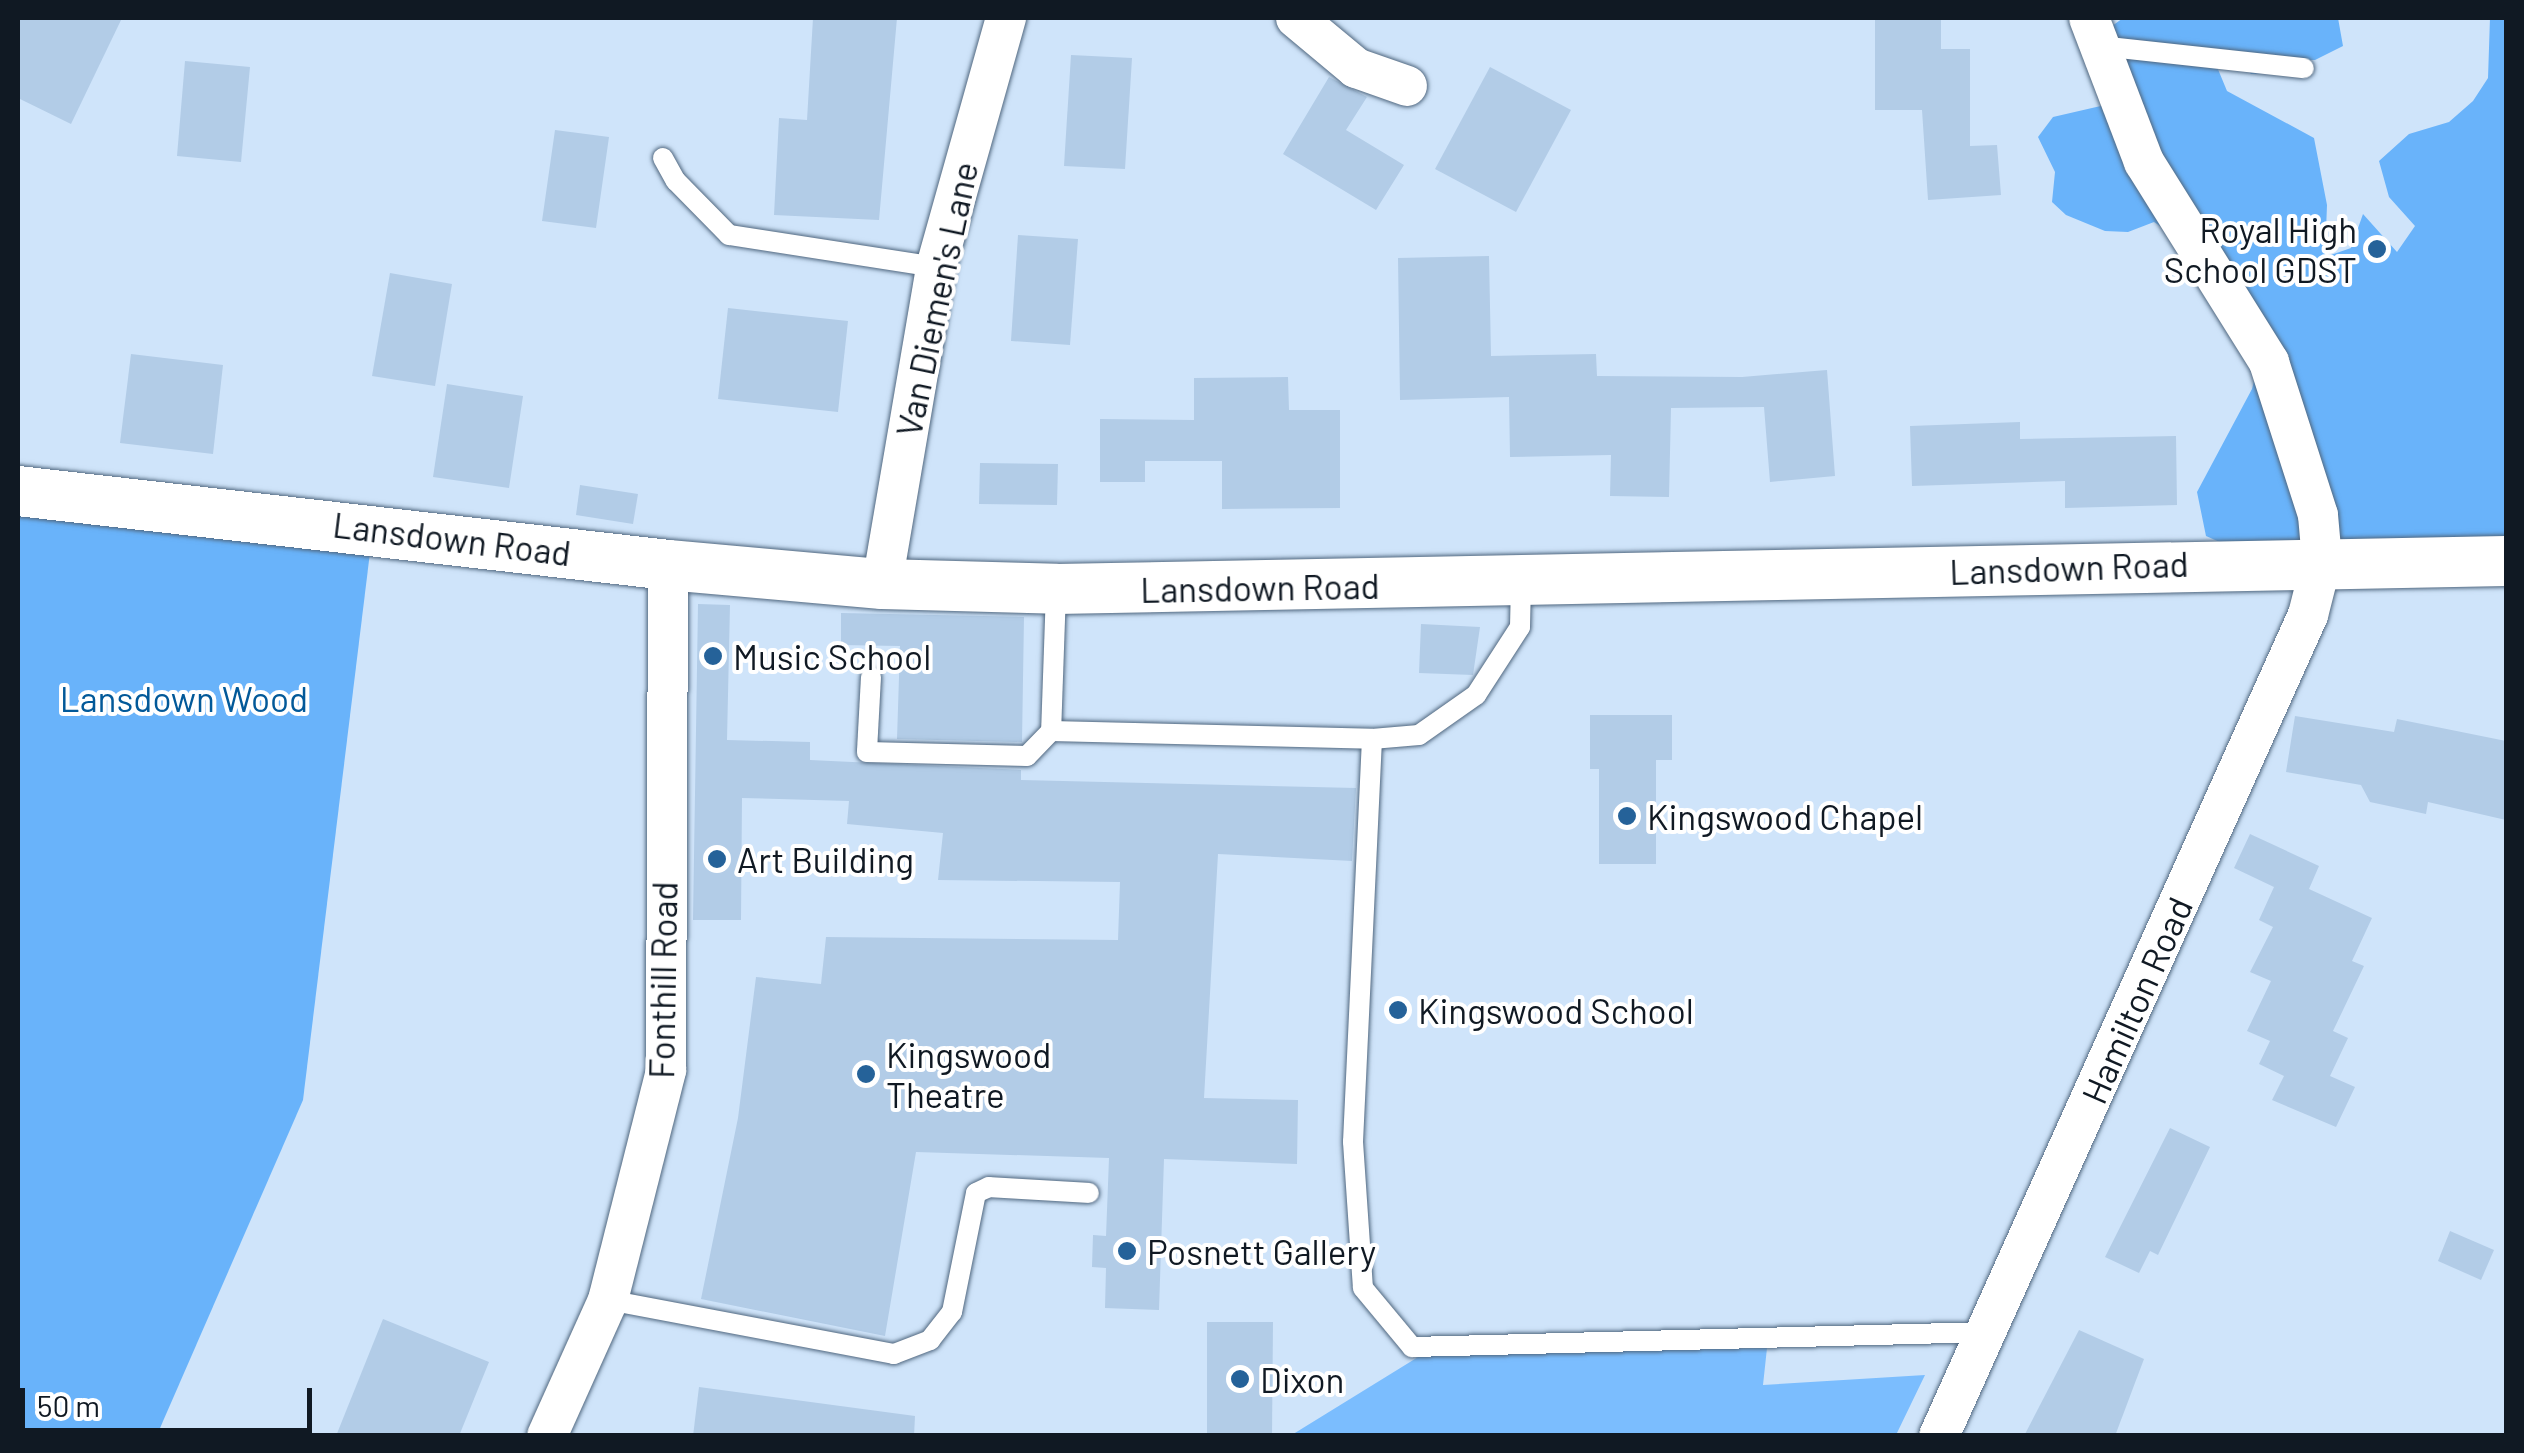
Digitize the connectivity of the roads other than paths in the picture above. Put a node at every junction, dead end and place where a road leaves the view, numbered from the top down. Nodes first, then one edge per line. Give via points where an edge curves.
1 (1006, 18) edge
2 (1296, 18) edge
3 (2094, 32) edge
4 (2304, 68) dead end
5 (1408, 86) dead end
6 (663, 158) dead end
7 (936, 268) junction
8 (18, 491) edge
9 (2322, 560) junction
10 (2506, 562) edge
11 (668, 566) junction
12 (882, 584) junction
13 (1521, 584) junction
14 (1056, 589) junction
15 (871, 677) dead end
16 (1051, 731) junction
17 (1372, 739) junction
18 (1089, 1194) dead end
19 (608, 1300) junction
20 (1987, 1332) junction
21 (547, 1436) edge
22 (1939, 1436) edge

1 - 7 street, Van Diemen's Lane
2 - 5 street via 1356,68
3 - 4 lane
3 - 9 street via 2144,162 2269,362 2318,515
6 - 7 lane via 676,181 729,235
7 - 12 street, Van Diemen's Lane
8 - 11 street, Lansdown Road
9 - 10 street, Lansdown Road
9 - 13 street, Lansdown Road
9 - 20 street, Hamilton Road via 2308,615
11 - 12 street, Lansdown Road
11 - 19 street, Fonthill Road via 666,1070
12 - 14 street, Lansdown Road
13 - 14 street, Lansdown Road
13 - 17 lane via 1520,627 1476,695 1419,735
14 - 16 lane
15 - 16 lane via 866,752 1027,756
16 - 17 lane
17 - 20 lane via 1353,1142 1363,1288 1412,1347
18 - 19 lane via 990,1186 976,1193 952,1312 930,1340 894,1354
19 - 21 street, Fonthill Road
20 - 22 street, Hamilton Road

